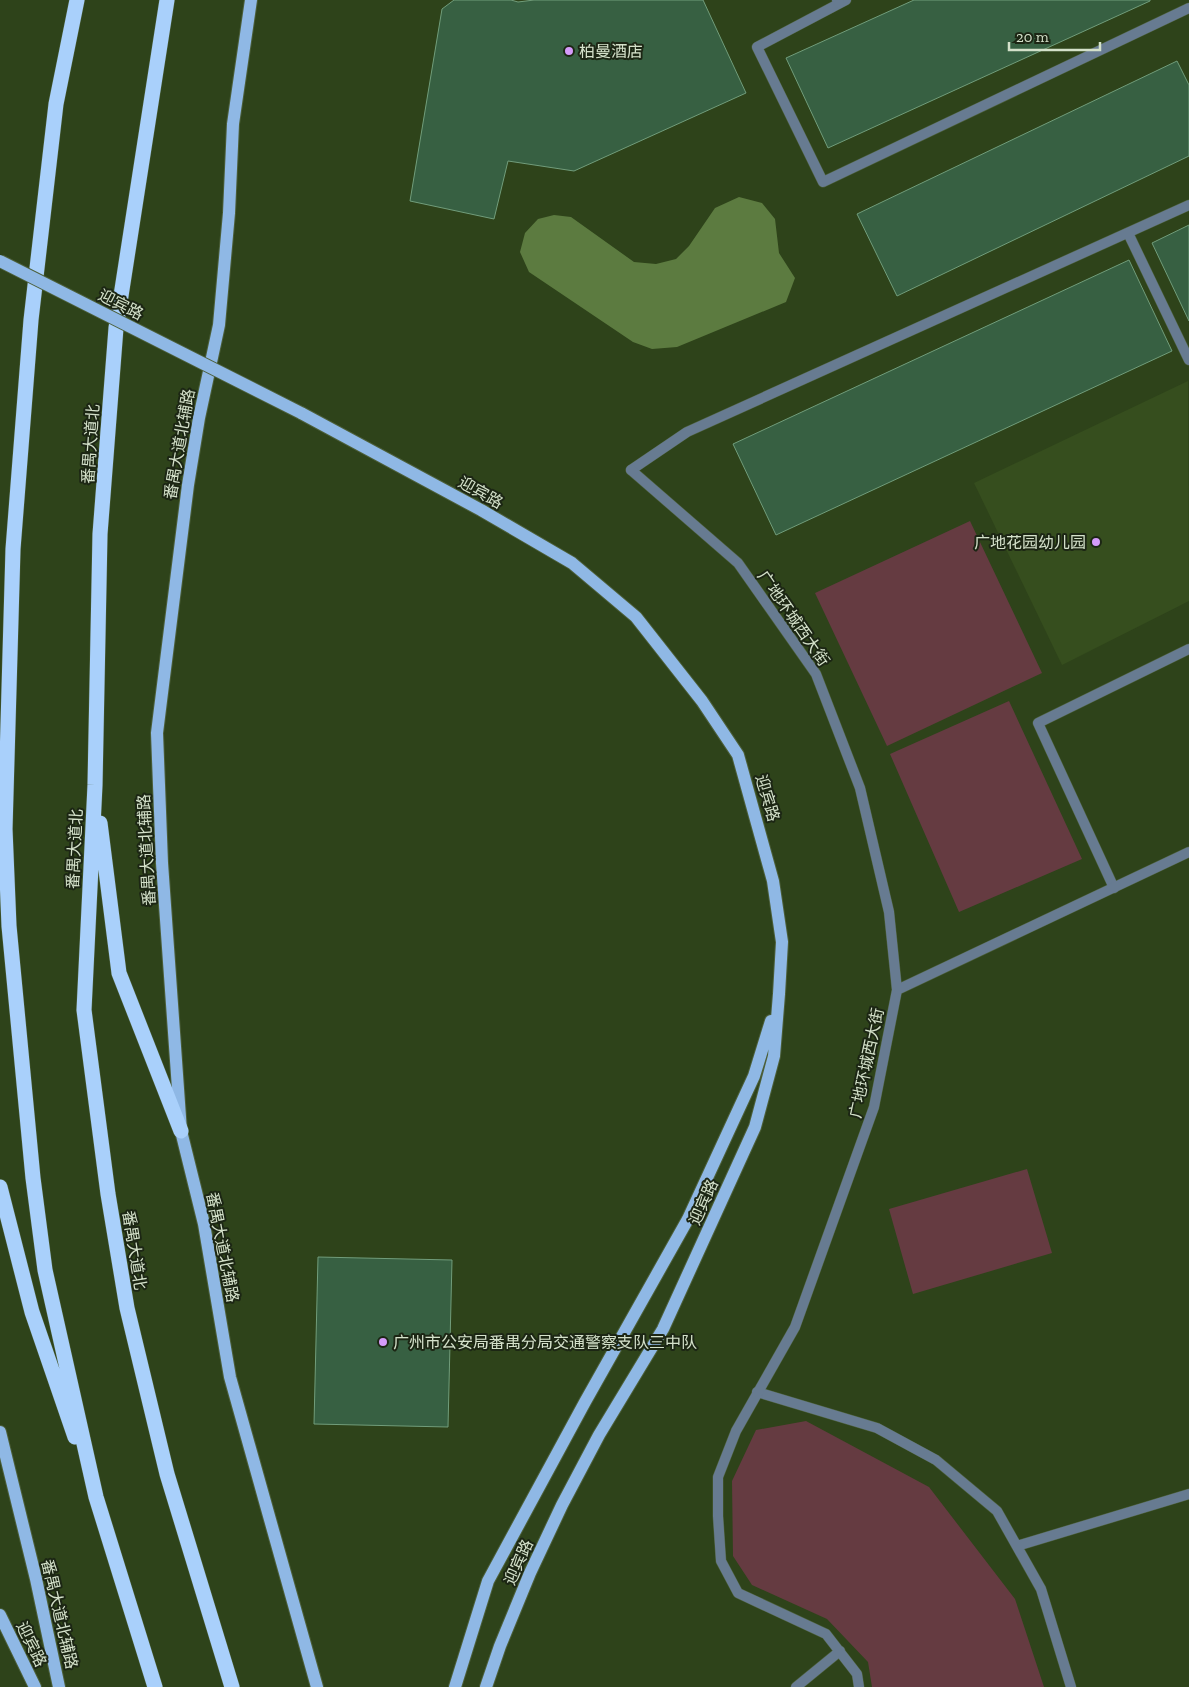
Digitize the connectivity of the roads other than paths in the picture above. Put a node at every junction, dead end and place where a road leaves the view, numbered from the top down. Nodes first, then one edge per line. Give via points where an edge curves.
1 (77, 0) edge
2 (167, 0) edge
3 (251, 0) edge
4 (840, 1) edge
5 (1189, 8) edge
6 (1189, 205) edge
7 (1128, 233) junction
8 (0, 260) edge
9 (1189, 360) edge
10 (1189, 649) edge
11 (95, 784) junction
12 (1189, 852) edge
13 (1114, 888) junction
14 (896, 990) junction
15 (779, 994) junction
16 (182, 1131) junction
17 (0, 1187) edge
18 (757, 1392) junction
19 (0, 1432) edge
20 (1189, 1494) edge
21 (96, 1496) junction
22 (1017, 1546) junction
23 (0, 1615) edge
24 (840, 1651) junction
25 (35, 1687) edge
26 (59, 1687) edge
27 (156, 1687) edge
28 (232, 1687) edge
29 (317, 1687) edge
30 (456, 1687) edge
31 (486, 1687) edge
32 (796, 1687) edge
33 (859, 1687) edge
34 (1071, 1687) edge

1 - 21 highway via 56,104 31,320 13,549 5,829 9,926 44,1261
2 - 11 highway, 番禺大道北 via 116,328 100,534
3 - 16 main road, 番禺大道北辅路 via 233,124 219,325 188,486 158,733 162,863
4 - 5 street via 757,47 823,182
6 - 7 street
7 - 9 street
7 - 14 street, 广地环城西大街 via 687,432 631,470 738,563 816,674 860,788 888,912
8 - 15 main road, 迎宾路, bridge via 301,413 481,510 572,563 636,617 702,701 738,754 773,881 782,942
10 - 13 street via 1038,723
11 - 16 highway via 119,973
11 - 28 highway, 番禺大道北 via 84,1010 108,1194 127,1308 161,1446
12 - 13 street
13 - 14 street
14 - 18 street, 广地环城西大街 via 874,1108 795,1327
15 - 30 main road via 754,1076 688,1219 488,1581
15 - 31 main road, 迎宾路 via 774,1056 755,1127 663,1329 599,1434 538,1556
16 - 29 main road, 番禺大道北辅路 via 204,1224 230,1377
17 - 21 highway via 32,1312
18 - 22 street via 877,1428 936,1460 997,1511
18 - 24 street, 广地环城西大街 via 718,1477 721,1561 738,1593 826,1634
19 - 26 main road, 番禺大道北辅路
20 - 22 street
21 - 27 highway
22 - 34 street via 1041,1589
23 - 25 main road, 迎宾路
24 - 32 street
24 - 33 street, 广地环城西大街 via 857,1674

